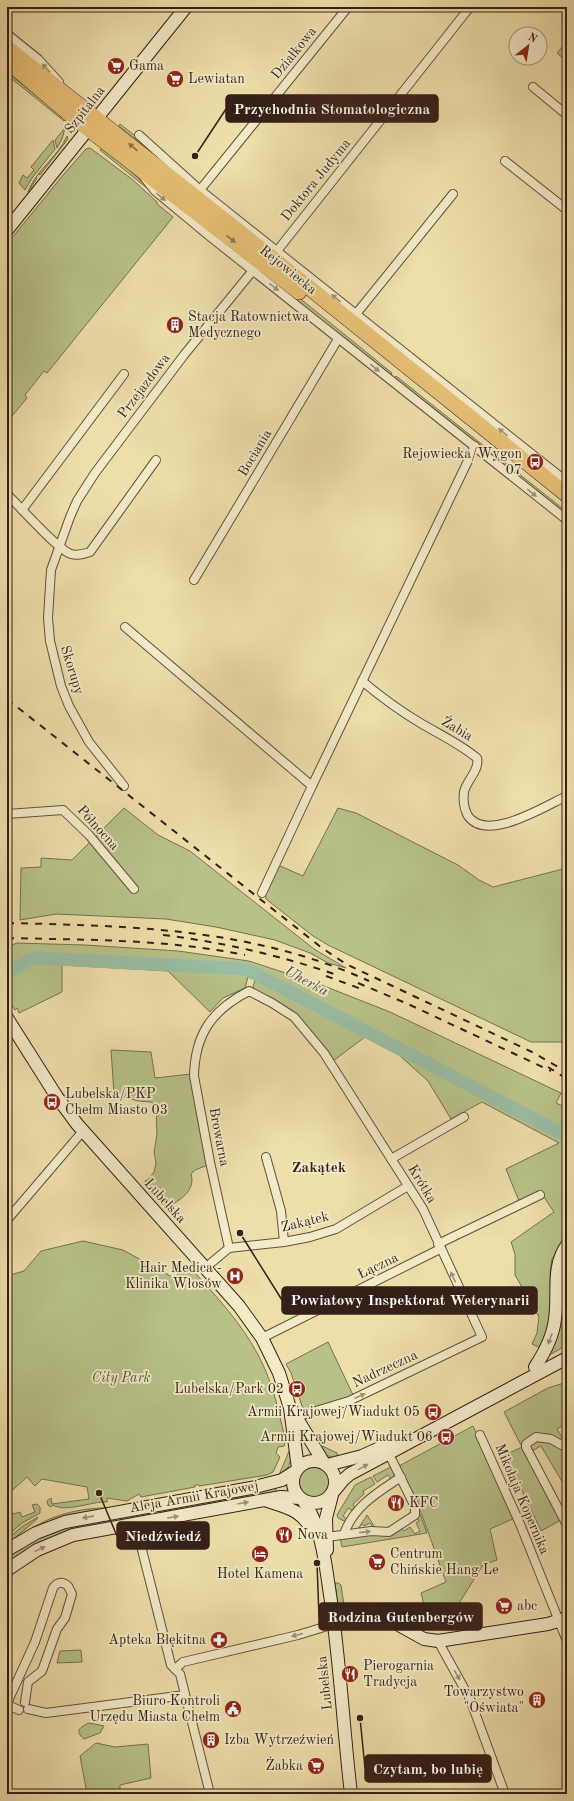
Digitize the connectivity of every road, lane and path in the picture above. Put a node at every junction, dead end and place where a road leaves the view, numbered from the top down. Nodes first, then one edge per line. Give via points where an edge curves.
1 (348, 7) edge
2 (470, 7) edge
3 (183, 8) edge
4 (7, 34) edge
5 (7, 48) edge
6 (7, 61) edge
7 (533, 88) dead end
8 (70, 98) junction
9 (567, 114) edge
10 (93, 124) junction
11 (139, 135) dead end
12 (504, 161) dead end
13 (200, 190) junction
14 (453, 194) dead end
15 (567, 210) edge
16 (7, 230) edge
17 (266, 260) junction
18 (356, 314) junction
19 (338, 339) junction
20 (124, 374) dead end
21 (475, 446) junction
22 (156, 460) dead end
23 (567, 482) edge
24 (7, 494) edge
25 (567, 495) edge
26 (567, 506) edge
27 (22, 510) junction
28 (567, 520) edge
29 (59, 546) junction
30 (194, 580) dead end
31 (124, 626) dead end
32 (362, 681) junction
33 (124, 786) dead end
34 (312, 786) junction
35 (567, 796) edge
36 (7, 814) edge
37 (134, 889) dead end
38 (262, 893) dead end
39 (7, 1018) edge
40 (324, 1053) joint
41 (464, 1117) dead end
42 (83, 1131) junction
43 (266, 1157) dead end
44 (391, 1159) junction
45 (408, 1186) junction
46 (540, 1195) dead end
47 (7, 1220) edge
48 (284, 1242) junction
49 (567, 1245) edge
50 (439, 1247) junction
51 (229, 1248) junction
52 (205, 1268) junction
53 (558, 1286) junction
54 (567, 1304) edge
55 (482, 1337) joint
56 (262, 1338) junction
57 (567, 1351) edge
58 (567, 1358) edge
59 (567, 1367) edge
60 (539, 1369) junction
61 (293, 1412) junction
62 (480, 1435) dead end
63 (567, 1448) edge
64 (389, 1454) junction
65 (325, 1464) junction
66 (297, 1470) junction
67 (401, 1477) junction
68 (333, 1493) junction
69 (265, 1500) junction
70 (302, 1500) junction
71 (147, 1521) junction
72 (125, 1525) junction
73 (567, 1525) edge
74 (344, 1534) junction
75 (139, 1538) junction
76 (324, 1541) junction
77 (7, 1550) edge
78 (7, 1570) edge
79 (563, 1620) edge
80 (334, 1624) junction
81 (438, 1641) junction
82 (567, 1642) edge
83 (173, 1667) junction
84 (21, 1674) junction
85 (32, 1679) junction
86 (185, 1695) junction
87 (26, 1706) junction
88 (210, 1794) edge
89 (351, 1794) edge
90 (505, 1794) edge

1 - 13 street, Działkowa
2 - 17 street, Doktora Judyma
3 - 10 main road, Szpitalna
8 -> 4 street via 38,59
5 - 8 highway, Rejowiecka
6 - 10 highway, Rejowiecka
7 - 9 street
8 - 10 highway, Rejowiecka
10 - 16 main road, Szpitalna
17 -> 10 highway, Rejowiecka
10 -> 17 highway, Rejowiecka via 137,166
11 - 13 street
12 - 15 street
13 - 17 street
14 - 18 street
18 -> 17 street
17 -> 19 street
17 - 25 highway, Rejowiecka
17 - 26 highway, Rejowiecka
17 - 29 street, Przejazdowa via 184,355 95,473 77,501
23 -> 18 street
19 -> 21 street
19 - 30 street, Bociania
20 - 27 street
21 -> 28 street
21 - 32 street
22 - 29 street via 90,552 70,554
24 - 27 street
27 - 29 street
29 - 33 street, Skorupy via 51,570 48,597 50,641 55,663 66,699 77,722
31 - 34 street
32 - 34 street
32 - 35 street, Żabia via 384,700 459,744 477,758 477,766 464,790 466,812 471,819 493,826 510,823
34 - 38 street
36 - 37 street, Północna via 63,810 89,835
39 - 42 main road, Lubelska via 57,1097
40 - 44 street, Krótka
40 - 51 street, Browarna via 294,1017 249,991 226,1005 211,1019 204,1031 197,1049 194,1076
41 - 44 street
42 - 47 street
42 - 52 main road, Lubelska
43 - 48 street via 281,1211
44 - 45 street, Krótka
45 - 48 street, Zakątek via 336,1229 317,1236
45 - 50 street, Krótka via 423,1209
46 - 50 street, Łączna
48 - 51 street, Zakątek
49 - 53 main road via 558,1262
55 -> 50 street, Krótka
50 - 56 street, Łączna
51 - 52 street
52 - 56 main road, Lubelska via 248,1317
53 - 54 main road
53 -> 60 main road via 552,1333
61 -> 55 street, Nadrzeczna via 349,1401
56 - 61 main road, Lubelska via 279,1373
57 - 60 main road
58 - 60 main road
59 - 60 main road
60 - 64 main road
60 - 65 main road via 383,1447 349,1460
61 - 65 main road, Lubelska
61 - 66 main road, Lubelska
62 - 79 street, Mikołaja Kopernika
63 - 73 street via 551,1439 536,1437 526,1444 531,1459
64 - 67 street
68 -> 64 main road via 345,1477
65 - 66 main road via 309,1462
65 - 68 main road via 335,1476
66 - 70 main road via 293,1486
66 -> 77 main road, Aleja Armii Krajowej via 282,1480 251,1488 73,1520 43,1530
67 - 74 street via 361,1506 349,1521
74 -> 67 street via 389,1532 415,1515 415,1507
68 - 70 main road via 327,1500 319,1503 313,1504
68 - 76 main road, Lubelska via 326,1518
69 - 70 main road, Aleja Armii Krajowej via 286,1496
71 -> 69 main road, Aleja Armii Krajowej
69 - 76 main road, Lubelska via 291,1508 302,1515
70 - 76 main road, Lubelska
71 - 72 main road, Aleja Armii Krajowej
71 - 75 street
72 - 75 street
78 -> 72 main road, Aleja Armii Krajowej via 29,1554 62,1539
74 - 76 street
75 - 83 street
76 - 80 main road, Lubelska
79 - 81 main road
79 - 82 street, Mikołaja Kopernika
80 - 81 main road via 388,1619 424,1640
80 -> 83 street via 183,1662
80 - 89 main road, Lubelska
81 -> 90 street via 470,1699
83 - 86 street via 180,1674
84 - 85 street
84 - 85 street via 40,1628 52,1588 58,1583 65,1583 72,1594 65,1618 57,1629 42,1672
84 - 87 street via 8,1703 23,1712
85 - 87 street via 27,1683
86 - 87 street via 46,1713
86 - 88 street

